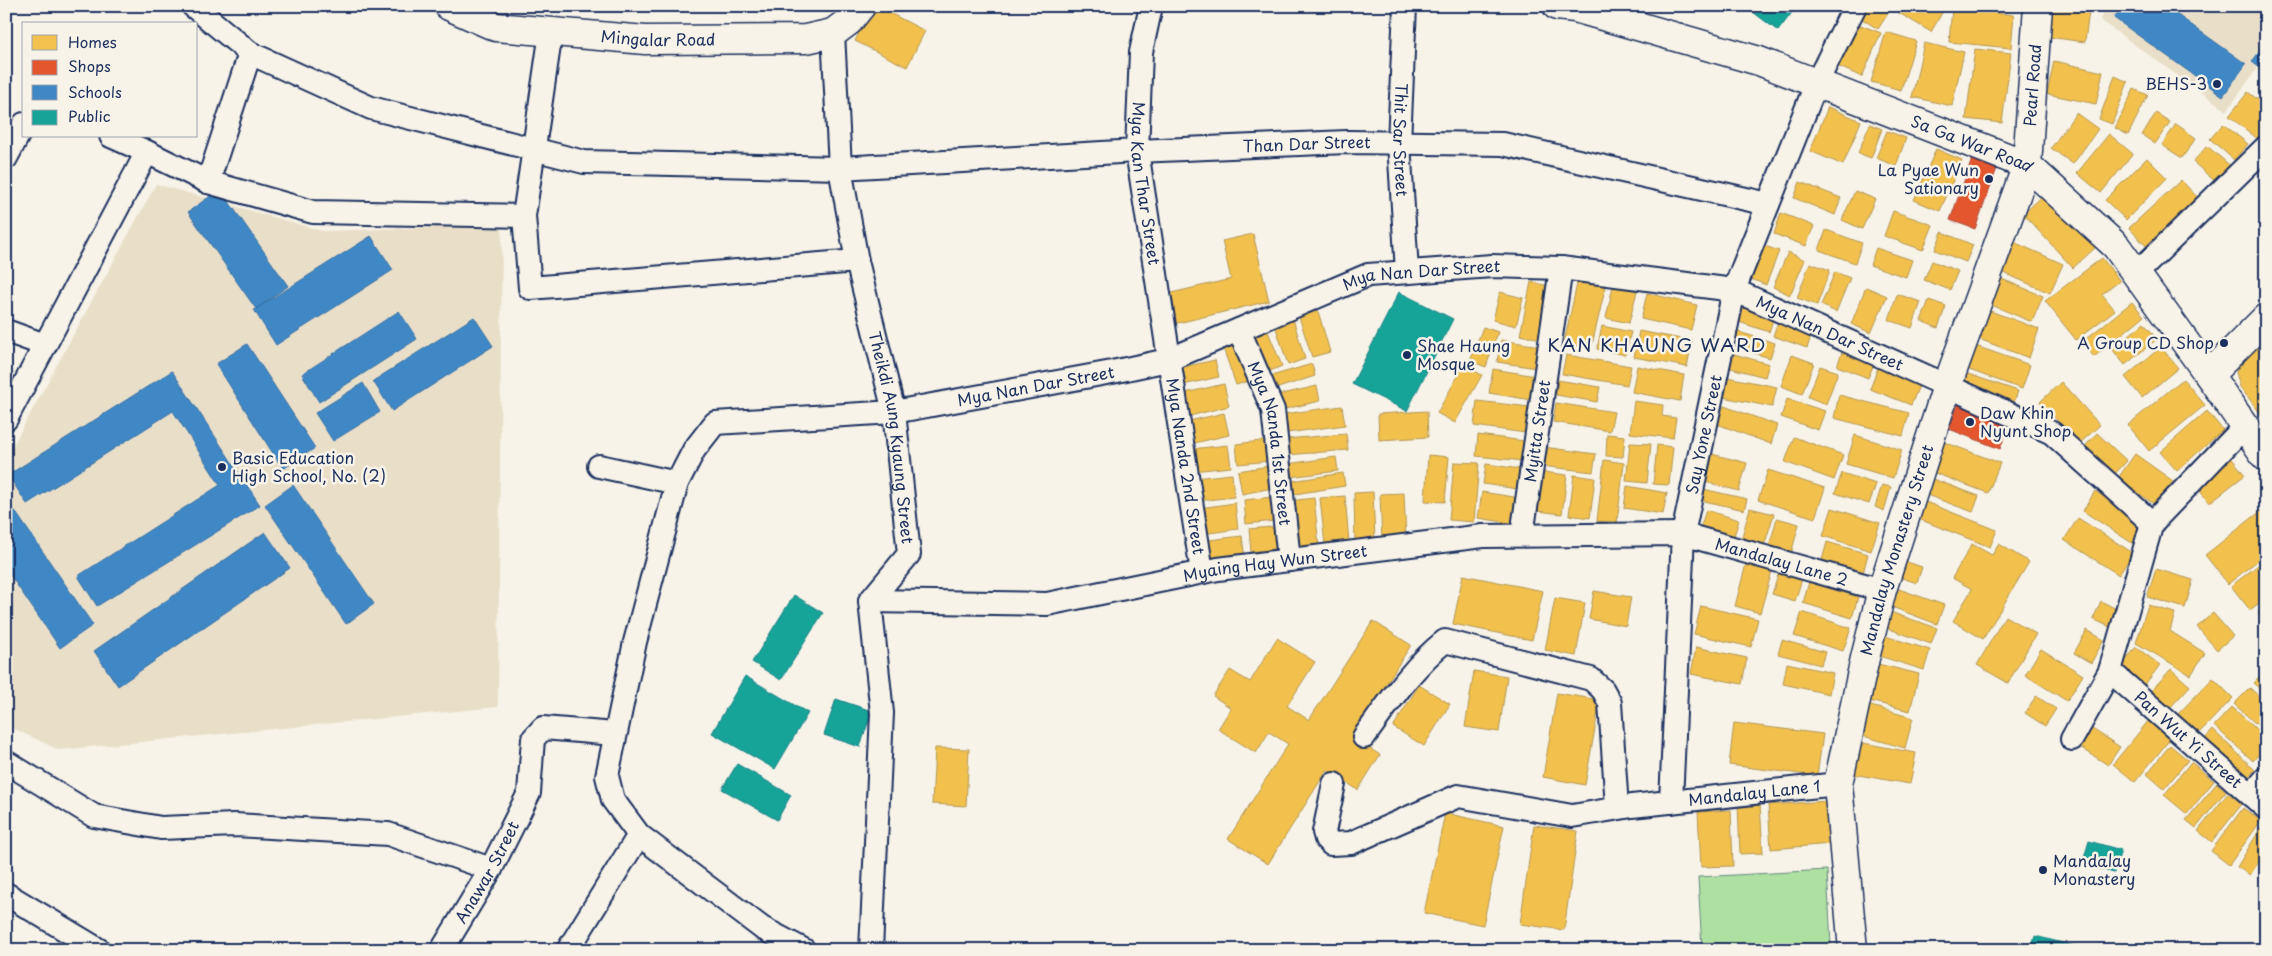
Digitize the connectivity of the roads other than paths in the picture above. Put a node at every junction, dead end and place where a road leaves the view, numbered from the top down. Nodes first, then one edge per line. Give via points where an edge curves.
1 (193, 6) edge
2 (448, 6) edge
3 (861, 6) edge
4 (1150, 6) edge
5 (1405, 6) edge
6 (1557, 6) edge
7 (1856, 6) edge
8 (2038, 6) edge
9 (552, 32) junction
10 (833, 33) junction
11 (250, 53) junction
12 (1817, 82) junction
13 (22, 128) edge
14 (116, 138) edge
15 (1400, 143) junction
16 (2266, 147) edge
17 (534, 148) junction
18 (1137, 151) junction
19 (147, 152) junction
20 (6, 158) edge
21 (2027, 165) junction
22 (840, 168) junction
23 (208, 182) junction
24 (1768, 204) junction
25 (524, 216) junction
26 (857, 261) junction
27 (1561, 268) junction
28 (1407, 272) junction
29 (2136, 274) junction
30 (1734, 290) junction
31 (2266, 318) edge
32 (1239, 330) junction
33 (6, 332) edge
34 (45, 345) junction
35 (1168, 360) junction
36 (2210, 375) junction
37 (1947, 386) junction
38 (894, 412) junction
39 (6, 419) edge
40 (2244, 427) junction
41 (2266, 457) edge
42 (599, 466) dead end
43 (677, 483) junction
44 (2152, 523) junction
45 (1683, 534) junction
46 (1522, 535) junction
47 (1289, 560) junction
48 (1202, 572) junction
49 (1882, 590) junction
50 (870, 601) junction
51 (2110, 671) junction
52 (615, 734) junction
53 (1364, 736) dead end
54 (2072, 739) dead end
55 (6, 762) edge
56 (2266, 778) edge
57 (1334, 784) dead end
58 (1838, 784) junction
59 (1671, 802) junction
60 (2259, 802) edge
61 (1617, 808) junction
62 (639, 835) junction
63 (491, 869) junction
64 (6, 894) edge
65 (99, 950) edge
66 (442, 950) edge
67 (568, 950) edge
68 (804, 950) edge
69 (871, 950) edge
70 (1853, 950) edge

1 - 11 street, Than Dar Street
2 - 9 main road, Mingalar Road via 496,26
3 - 10 main road, Mingalar Road
4 - 18 street, Mya Kan Thar Street via 1141,52
5 - 15 street, Thit Sar Street
6 - 12 main road, Sa Ga War Road via 1575,8 1759,61
7 - 12 street, Say Yone Street
8 - 21 main road, Pearl Road
9 - 10 main road, Mingalar Road via 645,40 806,38
9 - 17 street
10 - 22 street, Theikdi Aung Kyaung Street
11 - 17 street, Than Dar Street via 371,108
11 - 23 street
12 - 21 main road, Sa Ga War Road
12 - 24 street, Say Yone Street
13 - 20 street
14 - 19 street
15 - 18 street, Than Dar Street via 1348,142
15 - 24 street, Than Dar Street via 1503,144
15 - 28 street, Thit Sar Street
16 - 29 street
17 - 22 street, Than Dar Street via 584,162
17 - 25 street
18 - 22 street, Than Dar Street
18 - 35 street, Mya Kan Thar Street
19 - 23 street
19 - 34 street
21 - 29 main road, Sa Ga War Road via 2116,246
21 - 37 main road, Mandalay Monastery Street
22 - 26 street, Theikdi Aung Kyaung Street
23 - 25 street via 313,212
24 - 30 street, Say Yone Street
25 - 26 street via 530,288
26 - 38 street, Theikdi Aung Kyaung Street
27 - 28 street, Mya Nan Dar Street via 1492,266
27 - 30 street, Mya Nan Dar Street
27 - 46 street, Myitta Street
28 - 32 street, Mya Nan Dar Street via 1368,275
29 - 36 main road, Sa Ga War Road
30 - 37 street, Mya Nan Dar Street
30 - 45 street, Say Yone Street
31 - 36 main road
32 - 35 street, Mya Nan Dar Street
32 - 47 street, Mya Nanda 1st Street via 1273,410
33 - 34 street
34 - 39 street
35 - 38 street, Mya Nan Dar Street
35 - 48 street, Mya Nanda 2nd Street
36 - 40 main road, Sa Ga War Road
37 - 44 street, Mya Nan Dar Street via 2052,433
37 - 49 main road, Mandalay Monastery Street
38 - 43 street, Mya Nan Dar Street via 715,423 694,450
38 - 50 street, Theikdi Aung Kyaung Street via 909,554
40 - 41 main road, Sa Ga War Road
40 - 44 street
42 - 43 street
43 - 52 street via 635,642
44 - 51 street
45 - 46 street, Myaing Hay Wun Street
45 - 49 street, Mandalay Lane 2
45 - 59 street, Say Yone Street
46 - 47 street, Myaing Hay Wun Street via 1483,536
47 - 48 street, Myaing Hay Wun Street
48 - 50 street, Myaing Hay Wun Street via 1047,604
49 - 58 main road, Mandalay Monastery Street
50 - 69 street via 882,713
51 - 54 street
51 - 60 street, Pan Wut Yi Street
52 - 62 street via 607,776 613,800
52 - 63 street, Anawar Street via 543,728 533,739 529,793
53 - 61 street via 1414,670 1445,641 1591,679 1603,690 1610,703
55 - 63 street via 94,816 161,828 235,825 388,834
56 - 60 street
57 - 61 street, Mandalay Lane 1 via 1324,832 1331,844 1351,843 1458,796 1572,816
58 - 59 street, Mandalay Lane 1
58 - 70 main road, Mandalay Monastery Street
59 - 61 street, Mandalay Lane 1
62 - 67 street
62 - 68 street via 762,928
63 - 66 street, Anawar Street
64 - 65 street

